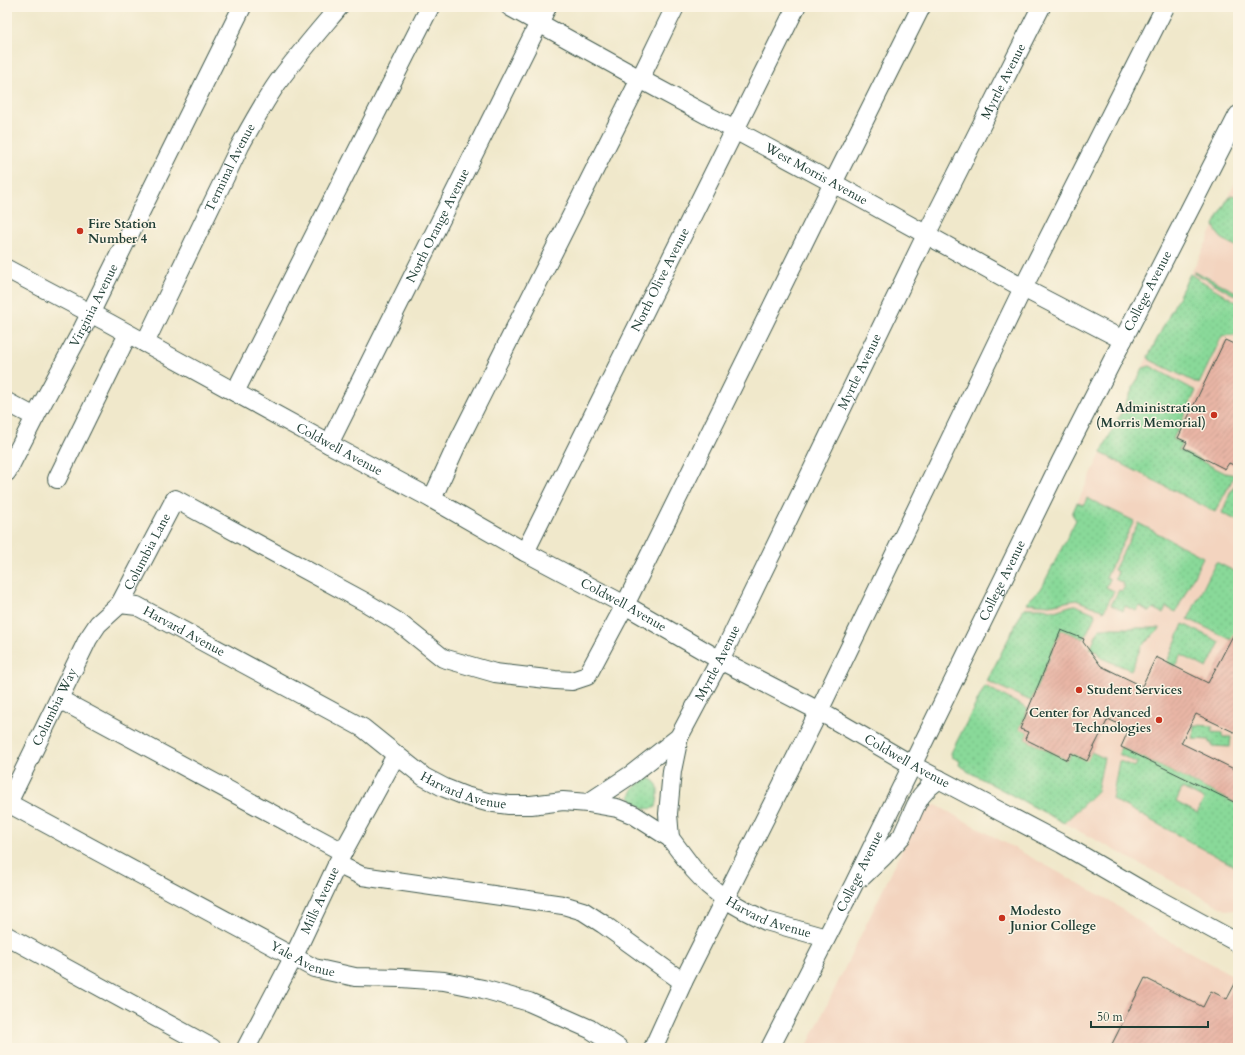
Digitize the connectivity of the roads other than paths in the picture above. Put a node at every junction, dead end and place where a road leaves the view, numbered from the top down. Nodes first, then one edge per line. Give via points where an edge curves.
1 (242, 7) edge
2 (339, 7) edge
3 (430, 7) edge
4 (510, 7) edge
5 (547, 7) edge
6 (675, 7) edge
7 (796, 7) edge
8 (921, 7) edge
9 (1041, 7) edge
10 (1165, 7) edge
11 (539, 23) junction
12 (640, 79) junction
13 (1238, 115) edge
14 (734, 130) junction
15 (833, 182) junction
16 (926, 235) junction
17 (7, 269) edge
18 (1023, 288) junction
19 (90, 313) junction
20 (128, 334) junction
21 (1123, 340) junction
22 (145, 343) junction
23 (235, 392) junction
24 (7, 402) edge
25 (35, 417) junction
26 (329, 444) junction
27 (7, 472) edge
28 (57, 479) dead end
29 (432, 499) junction
30 (525, 552) junction
31 (625, 605) junction
32 (115, 609) junction
33 (720, 660) junction
34 (59, 699) junction
35 (819, 711) junction
36 (679, 737) junction
37 (396, 755) junction
38 (912, 765) junction
39 (939, 779) junction
40 (588, 803) junction
41 (8, 804) edge
42 (670, 838) junction
43 (340, 858) junction
44 (854, 884) junction
45 (725, 899) junction
46 (7, 936) edge
47 (826, 938) junction
48 (1238, 942) edge
49 (293, 958) junction
50 (683, 982) junction
51 (212, 1048) edge
52 (246, 1048) edge
53 (619, 1048) edge
54 (653, 1048) edge
55 (770, 1048) edge

1 - 19 street, Virginia Avenue
2 - 22 street, Terminal Avenue via 277,83 256,117
3 - 23 street
4 - 11 street, West Morris Avenue
5 - 11 street, North Orange Avenue
6 - 12 street
7 - 14 street, North Olive Avenue
8 - 15 street
9 - 16 street, Myrtle Avenue
10 - 18 street
11 - 12 street, West Morris Avenue
11 - 26 street, North Orange Avenue
12 - 14 street, West Morris Avenue
12 - 29 street via 462,432
13 - 21 street, College Avenue
14 - 15 street, West Morris Avenue
14 - 30 street, North Olive Avenue
15 - 16 street, West Morris Avenue
15 - 31 street
16 - 18 street, West Morris Avenue
16 - 33 street, Myrtle Avenue
17 - 19 street, Coldwell Avenue
18 - 21 street, West Morris Avenue
18 - 35 street
19 - 20 street, Coldwell Avenue
19 - 25 street, Virginia Avenue
20 - 22 street, Coldwell Avenue
20 - 28 street
21 - 38 street, College Avenue
22 - 23 street, Coldwell Avenue
23 - 26 street, Coldwell Avenue
24 - 25 street
25 - 27 street, Virginia Avenue
26 - 29 street, Coldwell Avenue
29 - 30 street, Coldwell Avenue
30 - 31 street, Coldwell Avenue
31 - 32 street, Columbia Lane via 587,676 572,681 495,673 443,658 398,622 365,602 175,499
31 - 33 street, Coldwell Avenue
32 - 34 street, Columbia Way via 98,624 88,639
32 - 37 street, Harvard Avenue via 138,606 363,728
33 - 35 street, Coldwell Avenue
33 - 36 street, Myrtle Avenue
34 - 41 street, Columbia Way
34 - 43 street
35 - 38 street, Coldwell Avenue
35 - 45 street
36 - 40 street, Myrtle Avenue via 632,774
36 - 42 street, Myrtle Avenue via 671,778 668,814
37 - 40 street, Harvard Avenue via 424,777 465,796 487,802 509,805 563,801
37 - 43 street, Mills Avenue
38 - 39 street, Coldwell Avenue
38 - 44 street, College Avenue
39 - 44 street via 921,796 902,836
39 - 48 street, Coldwell Avenue
40 - 42 street, Harvard Avenue via 617,808 634,815
41 - 49 street, Yale Avenue
42 - 45 street, Harvard Avenue via 694,870
43 - 49 street, Mills Avenue
43 - 50 street via 362,876 563,905 583,911
44 - 47 street, College Avenue
45 - 47 street, Harvard Avenue via 766,921
45 - 50 street
46 - 51 street
47 - 55 street, College Avenue
49 - 52 street, Mills Avenue
49 - 53 street, Yale Avenue via 314,968 355,976 444,981 483,989 529,1002 590,1029
50 - 54 street

